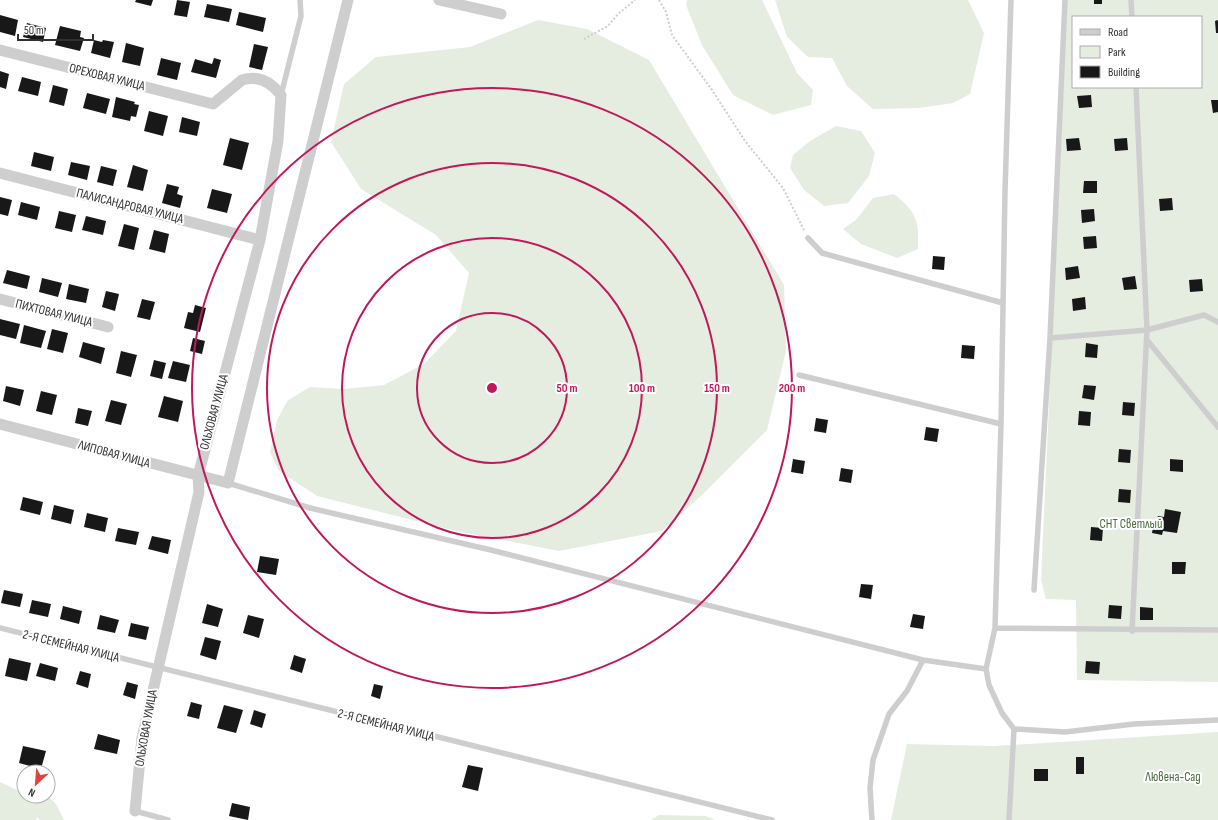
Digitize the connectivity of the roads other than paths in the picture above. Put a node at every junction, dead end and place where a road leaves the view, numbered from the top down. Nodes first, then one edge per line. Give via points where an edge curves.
1 (300, 0) edge
2 (348, 0) edge
3 (439, 0) edge
4 (1011, 0) edge
5 (1065, 0) edge
6 (1132, 0) edge
7 (501, 14) dead end
8 (1132, 16) edge
9 (0, 50) edge
10 (1136, 88) edge
11 (281, 95) junction
12 (0, 172) edge
13 (808, 238) road end
14 (260, 240) junction
15 (0, 299) edge
16 (1003, 303) junction
17 (1218, 322) edge
18 (108, 327) dead end
19 (1147, 330) junction
20 (1050, 338) junction
21 (1147, 340) junction
22 (799, 375) dead end
23 (0, 424) edge
24 (1001, 424) junction
25 (1218, 427) edge
26 (198, 476) junction
27 (228, 483) junction
28 (1034, 590) dead end
29 (0, 628) edge
30 (995, 628) junction
31 (1132, 630) junction
32 (1218, 630) edge
33 (923, 660) junction
34 (158, 668) junction
35 (986, 669) junction
36 (1218, 720) edge
37 (1014, 729) junction
38 (135, 811) joint
39 (168, 820) edge
40 (772, 820) edge
41 (872, 820) edge
42 (1009, 820) edge

1 - 11 lane via 301,16
2 - 27 street
3 - 7 street
4 - 16 lane
5 - 20 lane
6 - 8 lane
9 - 11 street, ОРЕХОВАЯ УЛИЦА via 213,104 246,78 257,78 267,82
10 - 19 lane
11 - 14 street, ОЛЬХОВАЯ УЛИЦА via 278,141
12 - 14 street, ПАЛИСАНДРОВАЯ УЛИЦА
13 - 16 lane via 822,253
14 - 26 street, ОЛЬХОВАЯ УЛИЦА
15 - 18 street, ПИХТОВАЯ УЛИЦА
16 - 24 lane
17 - 19 lane via 1204,315
19 - 20 lane
19 - 21 lane
20 - 28 lane
21 - 25 lane
21 - 31 lane
22 - 24 lane
23 - 26 street, ЛИПОВАЯ УЛИЦА
24 - 30 lane
26 - 27 street, ЛИПОВАЯ УЛИЦА
26 - 34 street, ОЛЬХОВАЯ УЛИЦА via 199,492
27 - 33 lane via 310,508 499,552
29 - 34 lane, 2-Я СЕМЕЙНАЯ УЛИЦА
30 - 31 lane
30 - 35 lane
31 - 32 lane
33 - 35 lane
33 - 41 lane via 907,691 889,714 872,760
34 - 38 street, ОЛЬХОВАЯ УЛИЦА via 142,738
34 - 40 lane, 2-Я СЕМЕЙНАЯ УЛИЦА
35 - 37 lane via 989,685 1002,713
36 - 37 lane via 1134,724 1065,732
37 - 42 lane
38 - 39 lane

